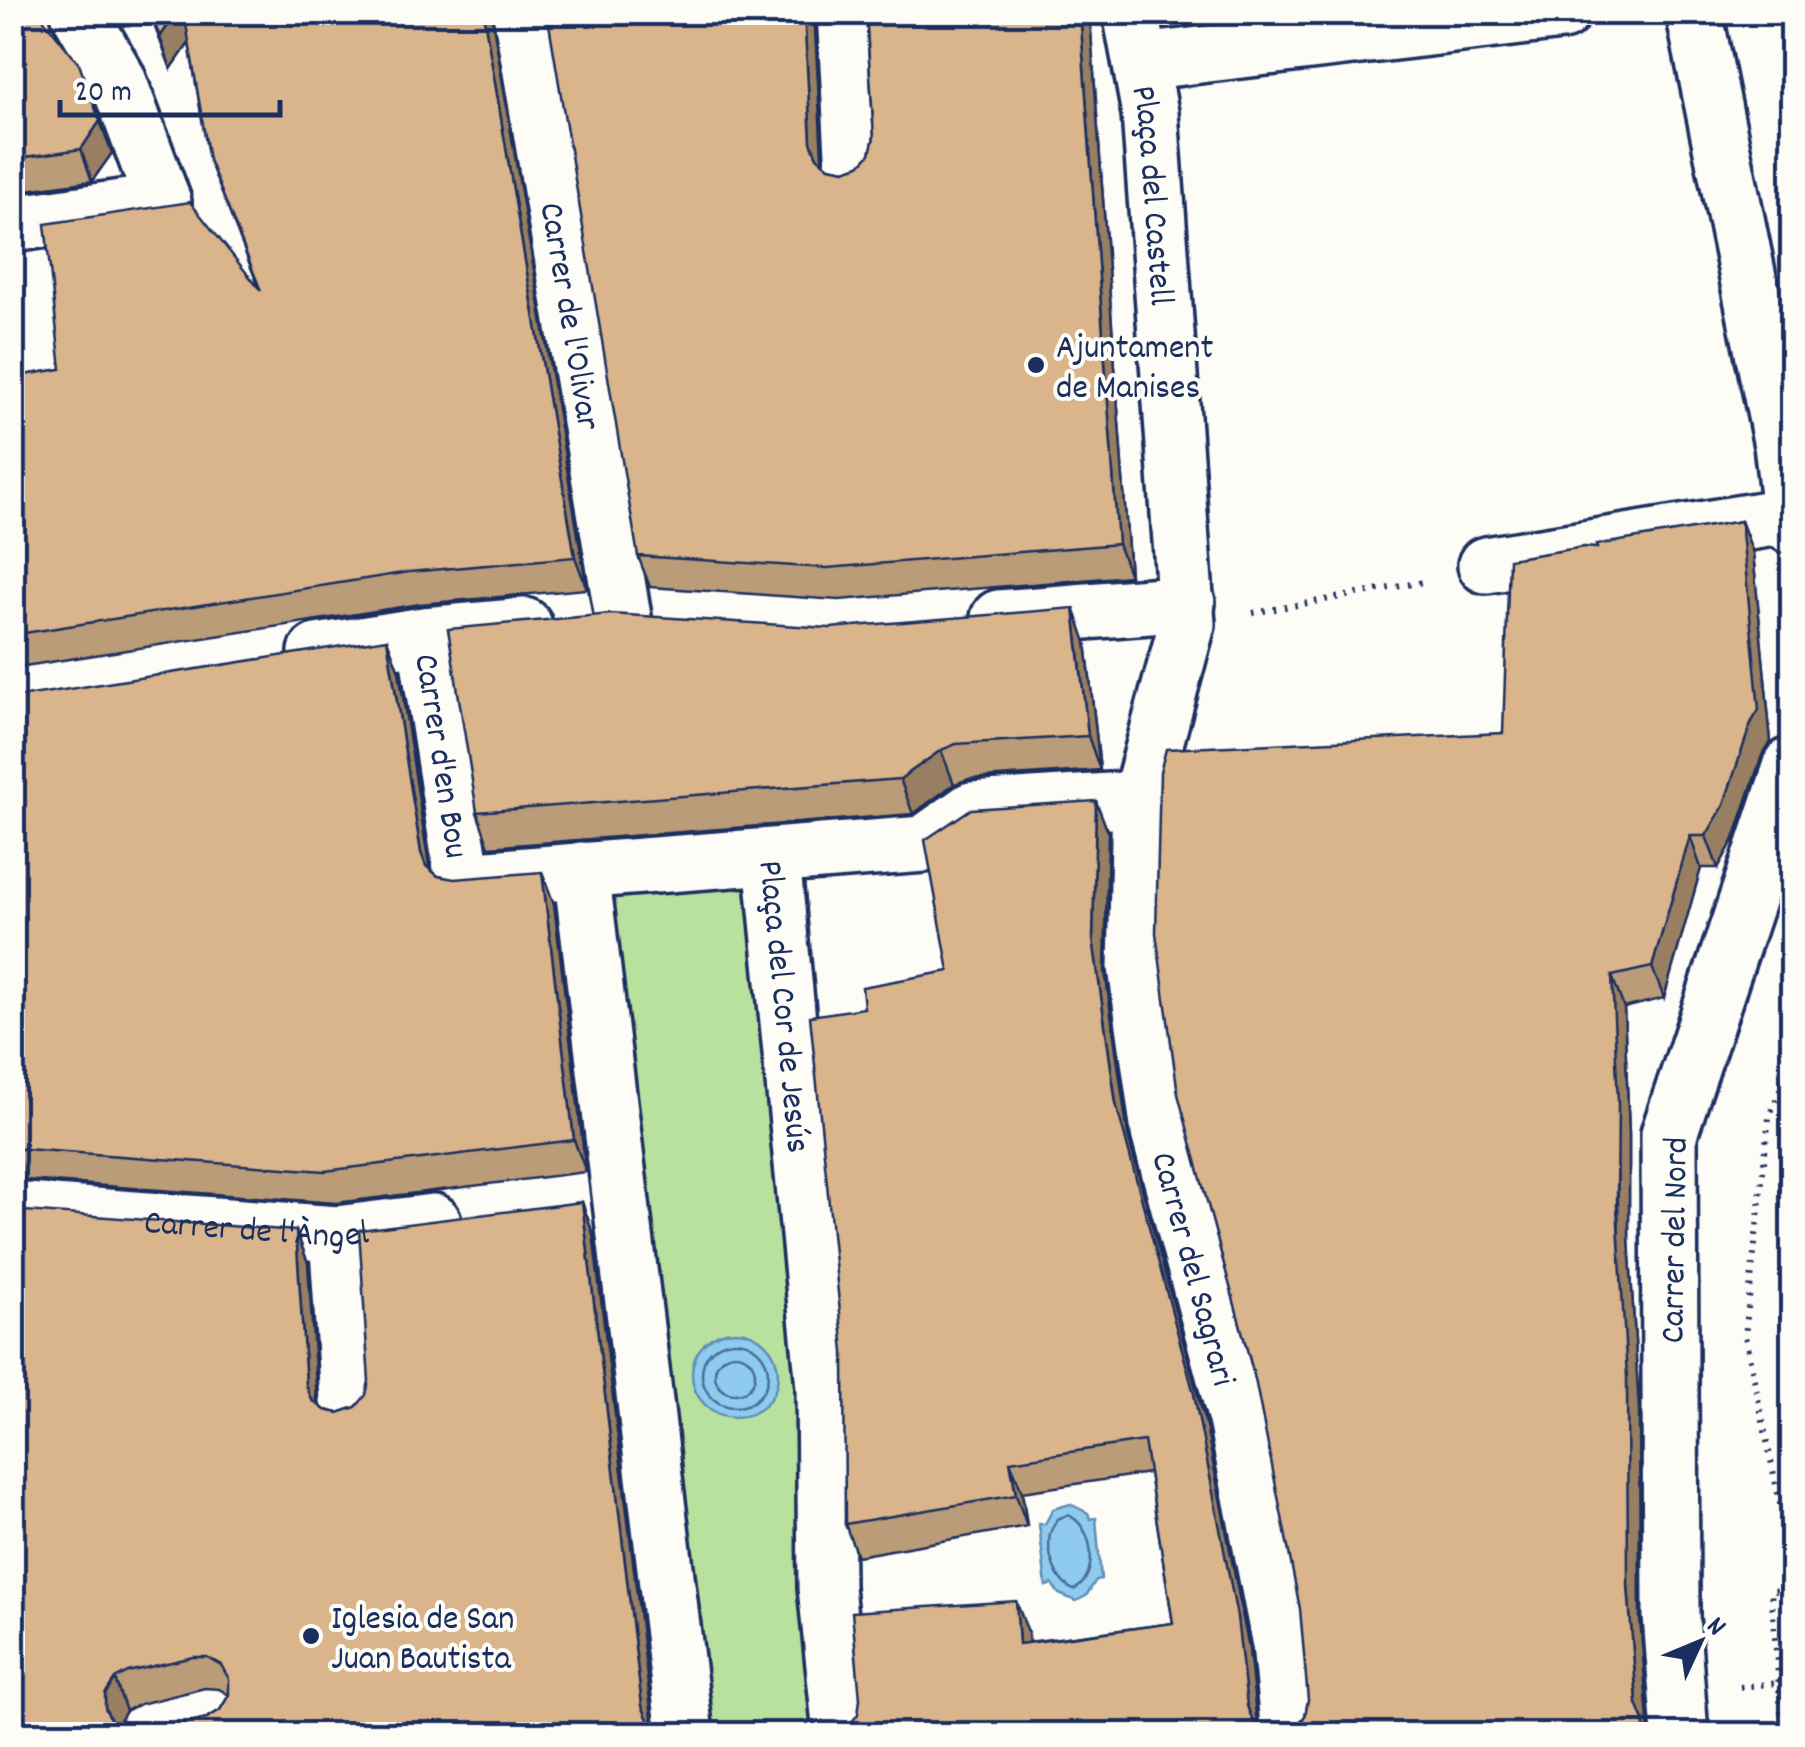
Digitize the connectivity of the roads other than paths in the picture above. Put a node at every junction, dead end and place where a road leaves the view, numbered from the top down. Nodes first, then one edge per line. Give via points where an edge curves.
1 (79, 12) edge
2 (520, 12) edge
3 (845, 12) edge
4 (1562, 12) edge
5 (1694, 12) edge
6 (1136, 38) edge
7 (854, 170) edge
8 (12, 224) edge
9 (1787, 445) edge
10 (1792, 515) edge
11 (1792, 526) edge
12 (1486, 564) road end
13 (1187, 613) junction
14 (590, 620) junction
15 (682, 620) edge
16 (954, 621) edge
17 (425, 635) junction
18 (268, 660) edge
19 (1792, 765) edge
20 (1140, 799) junction
21 (772, 859) junction
22 (581, 870) junction
23 (12, 1210) edge
24 (487, 1215) edge
25 (337, 1234) junction
26 (350, 1414) edge
27 (685, 1734) edge
28 (840, 1734) edge
29 (1288, 1734) edge
30 (1680, 1734) edge

1 - 8 street via 118,80 162,202
2 - 14 street, Carrer de l'Olivar
3 - 7 street
4 - 6 street, Plaça del Castell
5 - 9 street
6 - 13 street, Plaça del Castell via 1150,113
9 - 10 street
10 - 11 street
10 - 12 street
13 - 16 street
13 - 20 street, Plaça del Castell
14 - 15 street
14 - 17 street
17 - 18 street
17 - 22 street, Carrer d'en Bou via 463,880
19 - 30 street, Carrer del Nord via 1670,1134 1671,1616
20 - 21 street via 972,810 924,844
20 - 29 street, Carrer del Sagrari via 1136,967 1159,1132 1236,1418 1280,1644
21 - 22 street, Plaça del Cor de Jesús
21 - 28 street, Plaça del Cor de Jesús via 824,1387 826,1587
22 - 27 street via 599,1202
23 - 25 street, Carrer de l'Àngel
24 - 25 street, Carrer de l'Àngel
25 - 26 street

